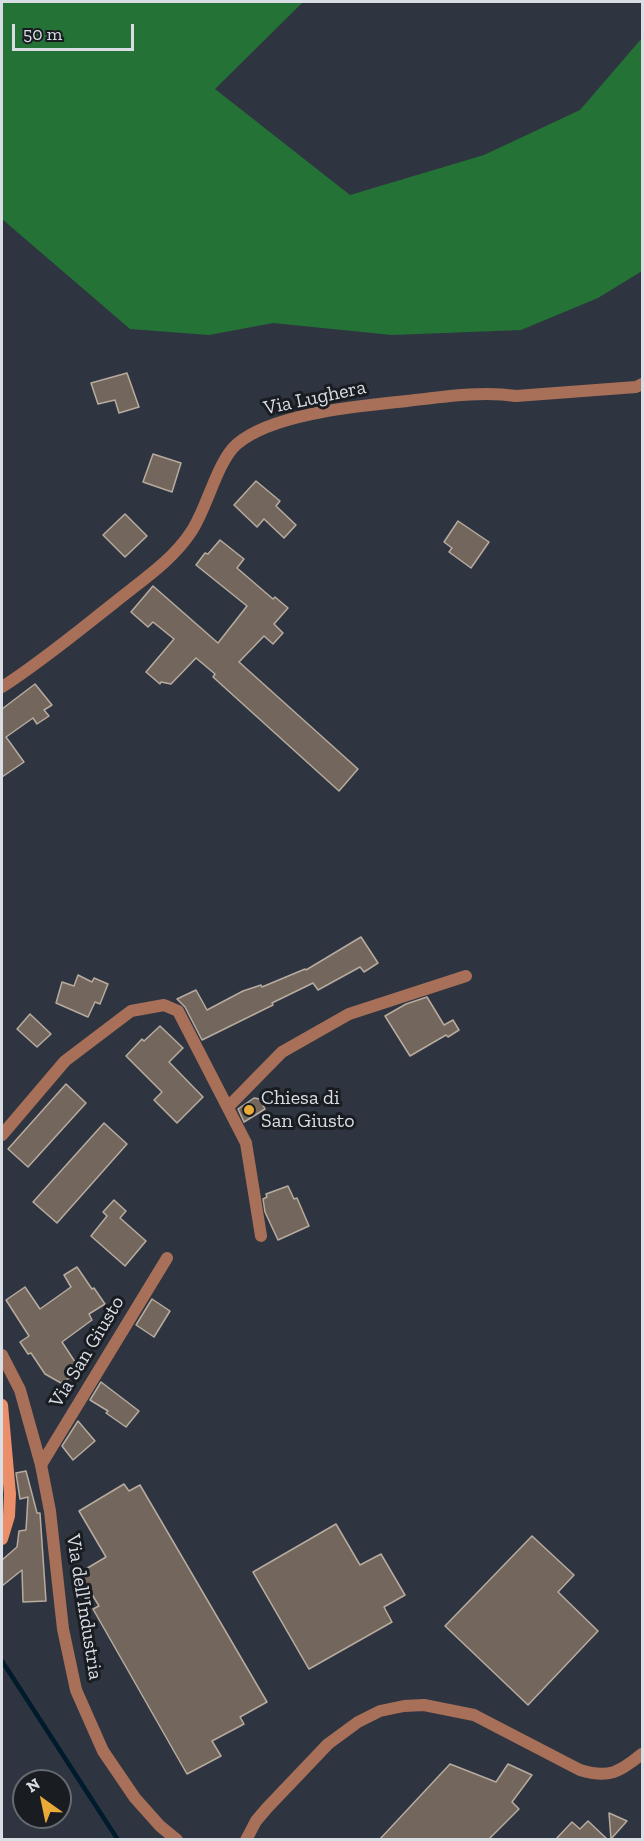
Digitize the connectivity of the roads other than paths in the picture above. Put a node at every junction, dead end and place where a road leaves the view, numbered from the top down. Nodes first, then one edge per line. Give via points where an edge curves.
1 (642, 384) edge
2 (2, 687) edge
3 (466, 976) dead end
4 (228, 1107) junction
5 (2, 1135) edge
6 (261, 1236) dead end
7 (167, 1258) dead end
8 (2, 1355) edge
9 (2, 1405) edge
10 (41, 1466) junction
11 (2, 1539) edge
12 (642, 1754) edge
13 (177, 1839) edge
14 (246, 1839) edge

1 - 2 street, Via Lughera via 516,396 458,395 342,408 250,434 226,457 191,532 164,563 35,666
3 - 4 street via 349,1014 282,1052
4 - 5 street via 178,1011 164,1005 131,1011 65,1061
4 - 6 street via 246,1143
7 - 10 street, Via San Giusto
8 - 10 street, Via dell'Industria via 20,1390
9 - 11 main road via 10,1494
10 - 13 street, Via dell'Industria via 63,1629 76,1690 103,1751 135,1798
12 - 14 street via 624,1769 595,1775 474,1715 424,1705 380,1711 328,1744 267,1808

